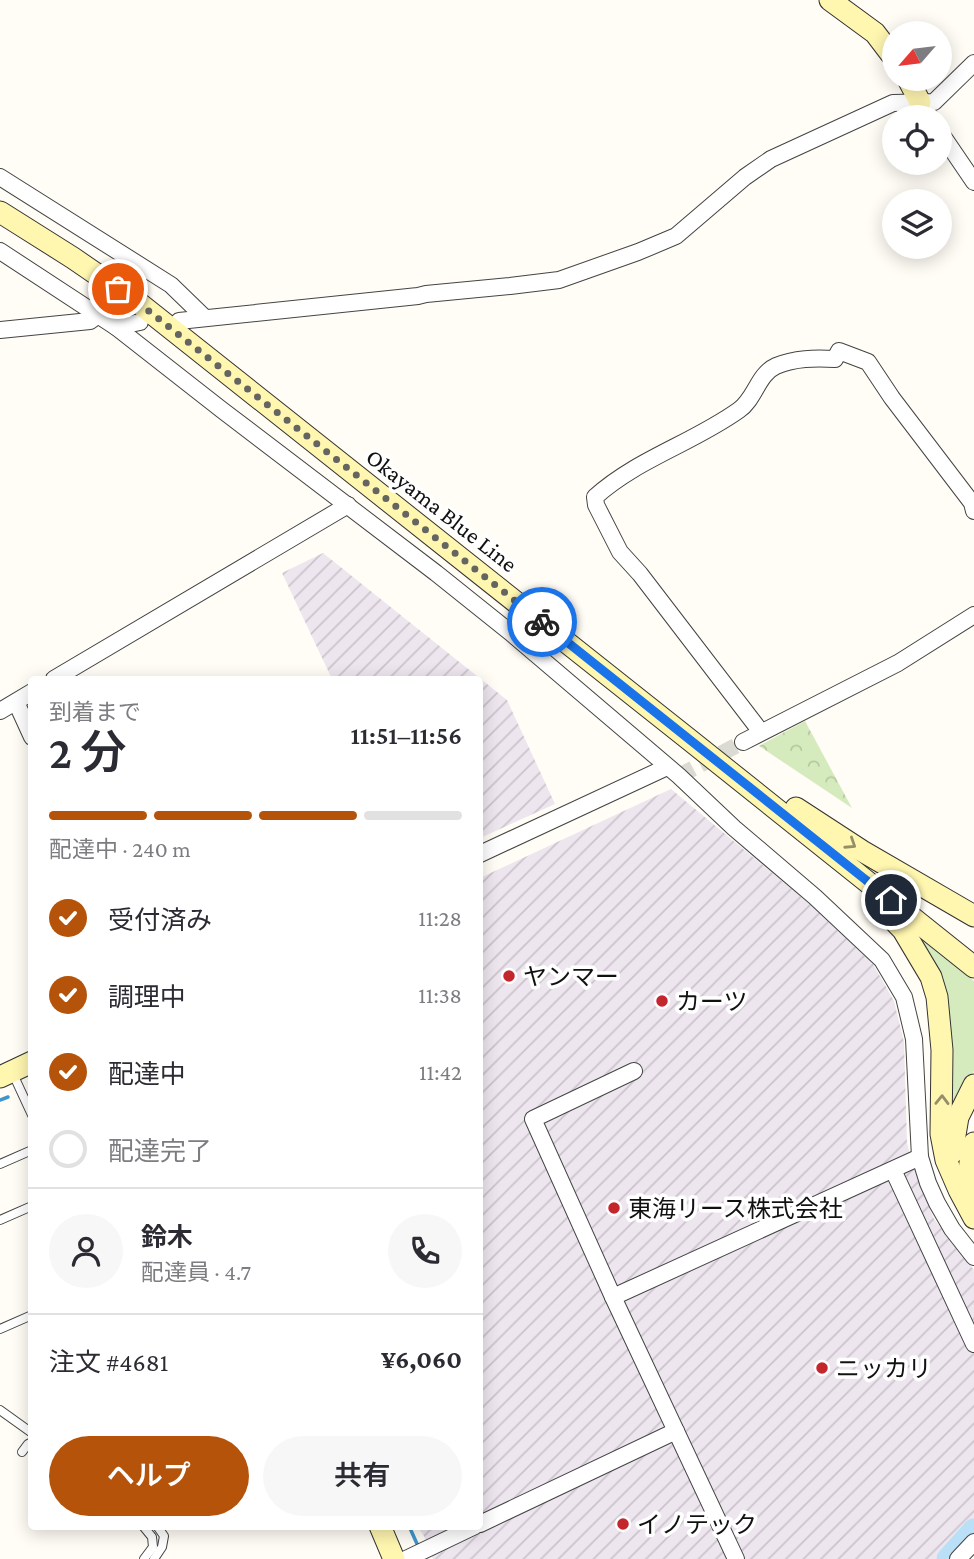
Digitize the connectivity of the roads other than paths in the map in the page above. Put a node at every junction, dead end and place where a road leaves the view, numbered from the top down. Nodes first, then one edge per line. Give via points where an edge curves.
1 (830, 0) edge
2 (882, 42) edge
3 (974, 63) edge
4 (931, 105) edge
5 (882, 108) edge
6 (952, 150) edge
7 (0, 177) edge
8 (974, 182) edge
9 (0, 212) edge
10 (0, 251) edge
11 (98, 315) junction
12 (205, 318) junction
13 (179, 321) dead end
14 (140, 322) dead end
15 (116, 327) junction
16 (0, 330) edge
17 (348, 505) junction
18 (974, 512) edge
19 (974, 615) edge
20 (59, 676) edge
21 (28, 694) edge
22 (16, 702) junction
23 (0, 711) edge
24 (28, 728) edge
25 (761, 732) junction
26 (691, 741) junction
27 (743, 742) tunnel mouth
28 (667, 767) junction
29 (483, 853) edge
30 (850, 867) junction
31 (974, 916) edge
32 (974, 967) edge
33 (28, 1064) edge
34 (634, 1071) dead end
35 (6, 1074) edge
36 (974, 1085) edge
37 (28, 1109) edge
38 (974, 1143) edge
39 (28, 1152) edge
40 (920, 1157) junction
41 (0, 1164) edge
42 (893, 1170) junction
43 (966, 1195) edge
44 (28, 1208) edge
45 (974, 1219) edge
46 (0, 1220) edge
47 (974, 1257) edge
48 (613, 1297) junction
49 (28, 1317) edge
50 (0, 1328) edge
51 (974, 1344) edge
52 (0, 1410) edge
53 (28, 1430) edge
54 (676, 1431) junction
55 (28, 1444) edge
56 (22, 1452) dead end
57 (483, 1522) edge
58 (146, 1530) edge
59 (160, 1530) edge
60 (382, 1530) edge
61 (467, 1530) edge
62 (974, 1542) edge
63 (144, 1559) edge
64 (154, 1559) edge
65 (394, 1559) edge
66 (406, 1559) edge
67 (736, 1559) edge
68 (958, 1559) edge

1 - 2 main road
3 - 4 street
5 - 12 street via 771,159 676,236 559,279
6 - 8 street
7 - 12 street via 171,285
9 - 26 main road, Okayama Blue Line via 140,304
10 - 11 street
11 - 15 street
11 - 16 street via 90,321
12 - 13 street
14 - 15 street
15 - 17 street
17 - 20 street
17 - 28 street via 511,633
18 - 25 street via 972,503 868,362 839,351 835,359 810,358 775,366 765,372 742,408 630,471 595,497 620,552
19 - 25 street via 898,663
21 - 22 street
22 - 23 street
22 - 24 street
25 - 27 street
26 - 30 main road, Okayama Blue Line
26 -> 31 main road via 862,852
28 - 29 street
28 - 40 street via 882,960 904,997 914,1039
30 - 32 main road, Okayama Blue Line
43 -> 30 main road via 946,1160 941,1134 942,1050 931,977 903,930
33 - 35 main road
34 - 48 street via 533,1119
35 - 37 lane
36 - 43 main road via 958,1117 952,1158
38 - 43 main road via 971,1189
39 - 41 lane
40 - 42 street
40 - 47 street via 937,1203
42 - 48 street
42 - 51 street
43 - 45 main road
44 - 46 lane
48 - 54 street
49 - 50 lane
52 - 53 lane
54 - 57 street
54 - 67 street
55 - 56 lane
58 - 63 lane via 153,1547
59 - 64 lane via 162,1547
60 - 65 main road
61 - 66 street
62 - 68 street

